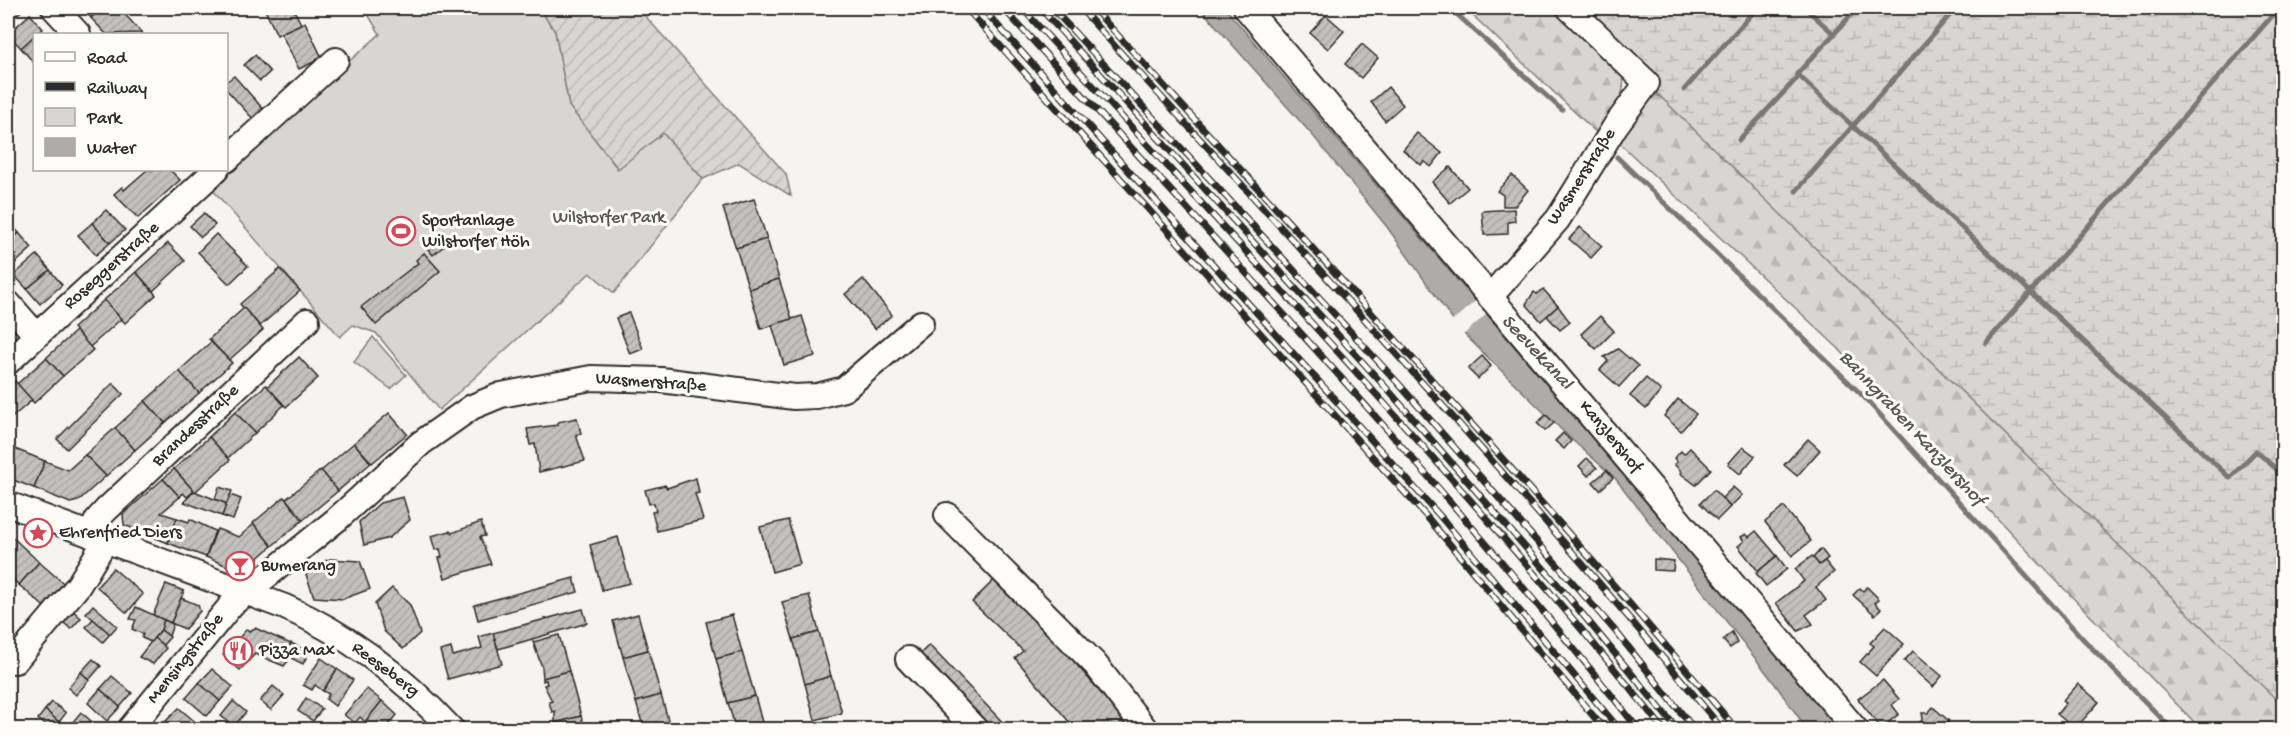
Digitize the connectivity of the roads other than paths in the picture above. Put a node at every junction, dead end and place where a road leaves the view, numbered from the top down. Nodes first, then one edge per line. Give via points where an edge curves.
1 (54, 8) edge
2 (1246, 8) edge
3 (1569, 8) edge
4 (77, 33) edge
5 (336, 60) dead end
6 (228, 158) edge
7 (207, 173) edge
8 (1490, 297) junction
9 (8, 303) edge
10 (307, 321) dead end
11 (921, 323) dead end
12 (36, 335) junction
13 (8, 362) edge
14 (8, 504) edge
15 (946, 515) dead end
16 (98, 537) junction
17 (246, 593) junction
18 (8, 657) edge
19 (908, 659) dead end
20 (129, 729) edge
21 (452, 729) edge
22 (976, 729) edge
23 (1146, 729) edge
24 (1856, 729) edge

1 - 4 street
2 - 8 street, Kanzlershof
3 - 8 street, Wasmerstraße via 1647,83 1558,219
5 - 6 street
7 - 12 street, Roseggerstraße
8 - 24 street, Kanzlershof
9 - 12 street
10 - 16 street, Brandesstraße via 106,510 97,520
11 - 17 street, Wasmerstraße via 844,389 817,396 794,397 634,378 591,378 501,395 472,407 421,443 336,520
12 - 13 street, Roseggerstraße
14 - 16 street, Reeseberg
15 - 23 street via 1095,664
16 - 17 street, Reeseberg
16 - 18 street, Brandesstraße via 78,586 15,661
17 - 20 street, Mensingstraße via 224,612
17 - 21 street, Reeseberg via 330,629 403,680
19 - 22 street

